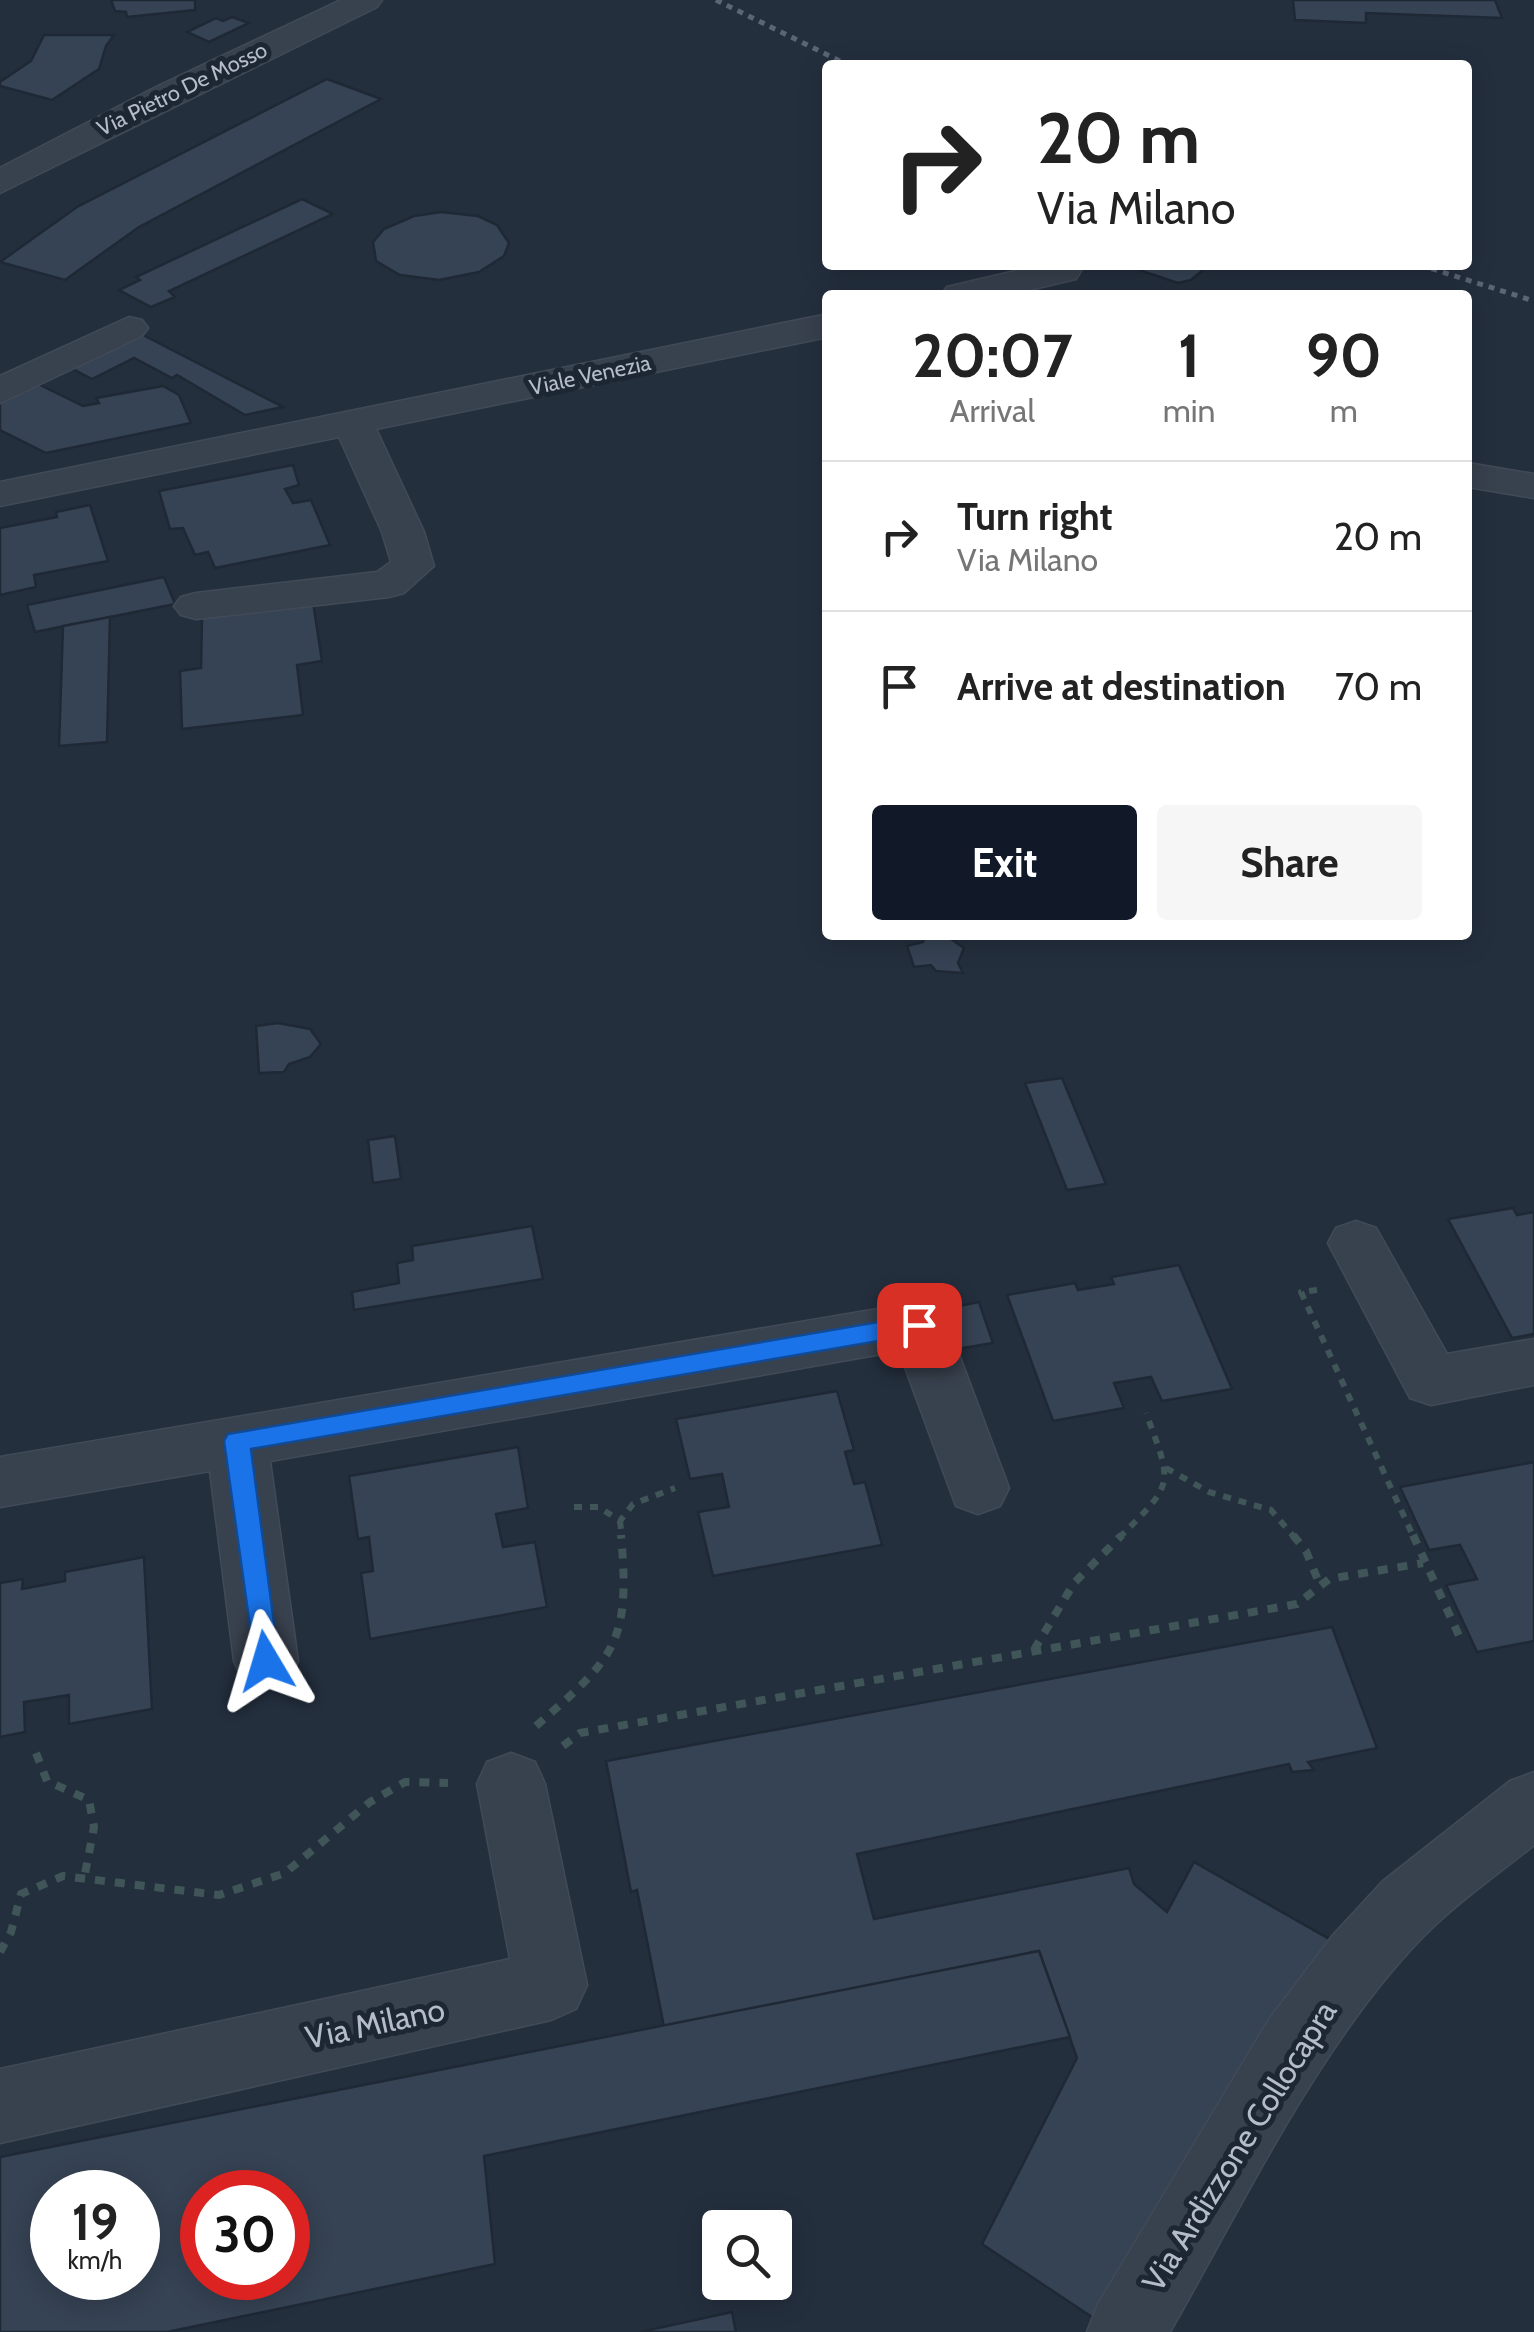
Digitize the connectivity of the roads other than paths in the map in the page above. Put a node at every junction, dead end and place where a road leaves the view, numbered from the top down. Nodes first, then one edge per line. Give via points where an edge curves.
1 (366, 0) edge
2 (0, 182) edge
3 (1064, 271) dead end
4 (982, 290) edge
5 (822, 326) edge
6 (128, 328) dead end
7 (0, 391) edge
8 (353, 424) junction
9 (1472, 476) edge
10 (1534, 486) edge
11 (0, 494) edge
12 (196, 606) dead end
13 (1367, 1263) road end
14 (1534, 1362) edge
15 (237, 1441) junction
16 (0, 1482) edge
17 (978, 1488) dead end
18 (266, 1661) dead end
19 (511, 1784) road end
20 (1534, 1803) edge
21 (0, 2106) edge
22 (1126, 2332) edge

1 - 2 street, Via Pietro De Mosso
3 - 4 street
5 - 8 street, Viale Venezia
6 - 7 street
8 - 11 street, Viale Venezia
8 - 12 street via 413,566 389,584
9 - 10 street
13 - 14 street via 1431,1381
15 - 16 street
15 - 17 street via 919,1325
15 - 18 street
19 - 21 street, Via Milano via 550,1985
20 - 22 street, Via Ardizzone Collocapra via 1408,1904 1358,1960 1294,2046

